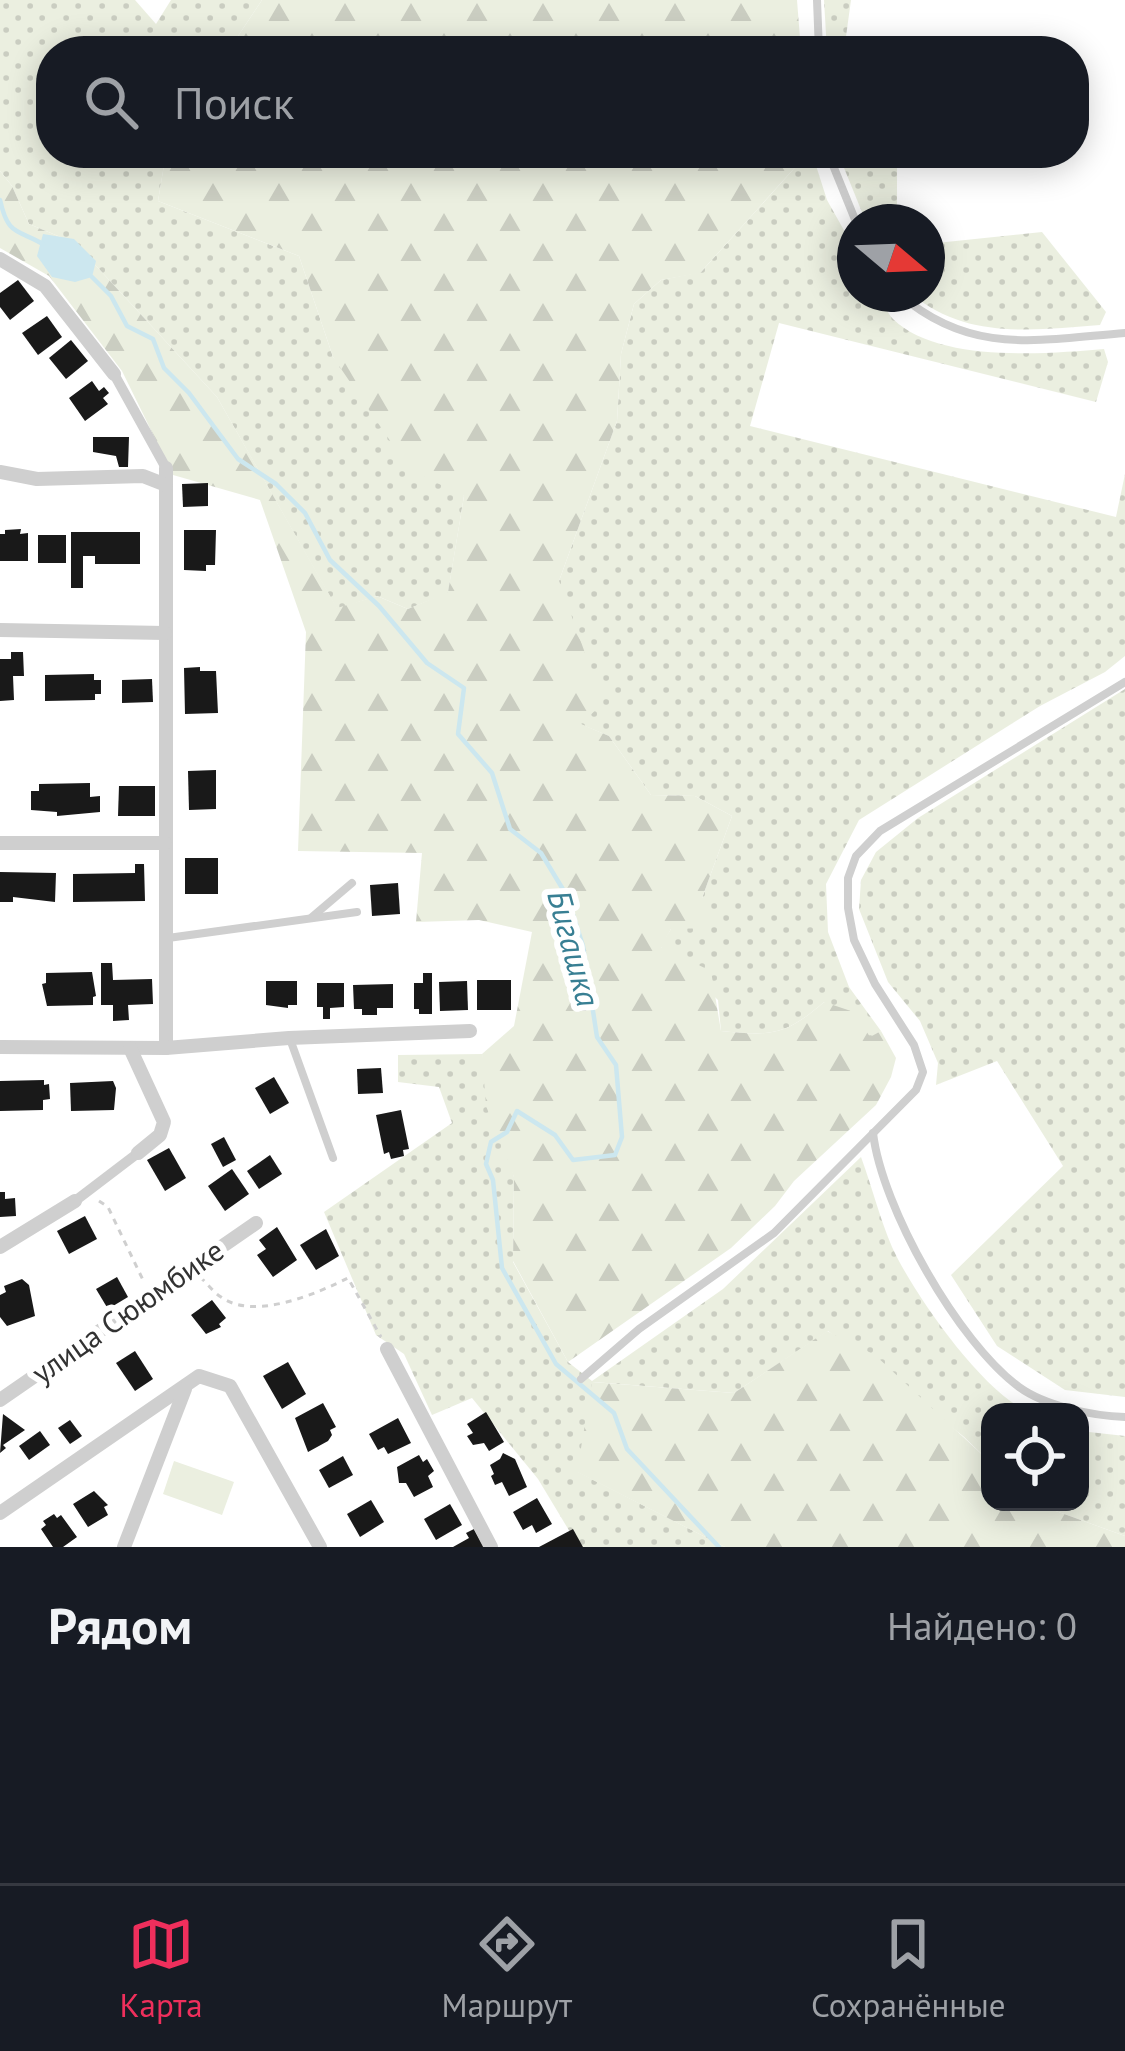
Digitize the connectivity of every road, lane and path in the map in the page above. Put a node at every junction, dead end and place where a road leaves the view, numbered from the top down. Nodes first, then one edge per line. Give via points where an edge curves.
1 (817, 0) edge
2 (818, 36) edge
3 (834, 168) edge
4 (849, 204) edge
5 (0, 259) edge
6 (920, 312) edge
7 (1125, 334) edge
8 (114, 374) joint
9 (0, 472) edge
10 (166, 476) junction
11 (0, 630) edge
12 (164, 633) junction
13 (1125, 682) edge
14 (0, 843) edge
15 (165, 843) junction
16 (352, 883) dead end
17 (357, 912) dead end
18 (311, 918) junction
19 (165, 938) junction
20 (470, 1031) dead end
21 (289, 1038) junction
22 (0, 1047) edge
23 (130, 1048) junction
24 (166, 1048) junction
25 (873, 1133) junction
26 (138, 1153) joint
27 (333, 1158) dead end
28 (75, 1201) junction
29 (256, 1223) dead end
30 (0, 1247) edge
31 (186, 1273) junction
32 (151, 1297) junction
33 (387, 1349) joint
34 (580, 1379) dead end
35 (185, 1389) junction
36 (0, 1400) edge
37 (1125, 1418) edge
38 (0, 1513) edge
39 (124, 1547) edge
40 (320, 1547) edge
41 (490, 1547) edge

1 - 2 lane
3 - 4 lane
5 - 8 street via 45,286
6 - 7 lane via 987,339
8 - 10 street
9 - 10 street via 38,479
10 - 12 street
11 - 12 street
12 - 15 street
13 - 25 lane via 880,831 856,856 848,878 854,940 923,1072
14 - 15 street
15 - 19 street
16 - 18 lane
17 - 18 lane
18 - 19 lane
19 - 24 street
20 - 21 street
21 - 24 street
21 - 27 lane
22 - 23 street
23 - 24 street
23 - 26 street via 164,1122
25 - 34 lane via 774,1233
25 - 37 lane via 908,1235 943,1300 994,1364 1046,1401
26 - 28 street
28 - 30 street
28 - 32 path via 90,1196 108,1207
29 - 31 street, улица Сююмбике
31 - 32 street, улица Сююмбике
31 - 33 path via 224,1300 259,1306 348,1278
32 - 36 street, улица Сююмбике
33 - 41 street
35 - 38 street
35 - 39 street
35 - 40 street via 200,1376 230,1386

